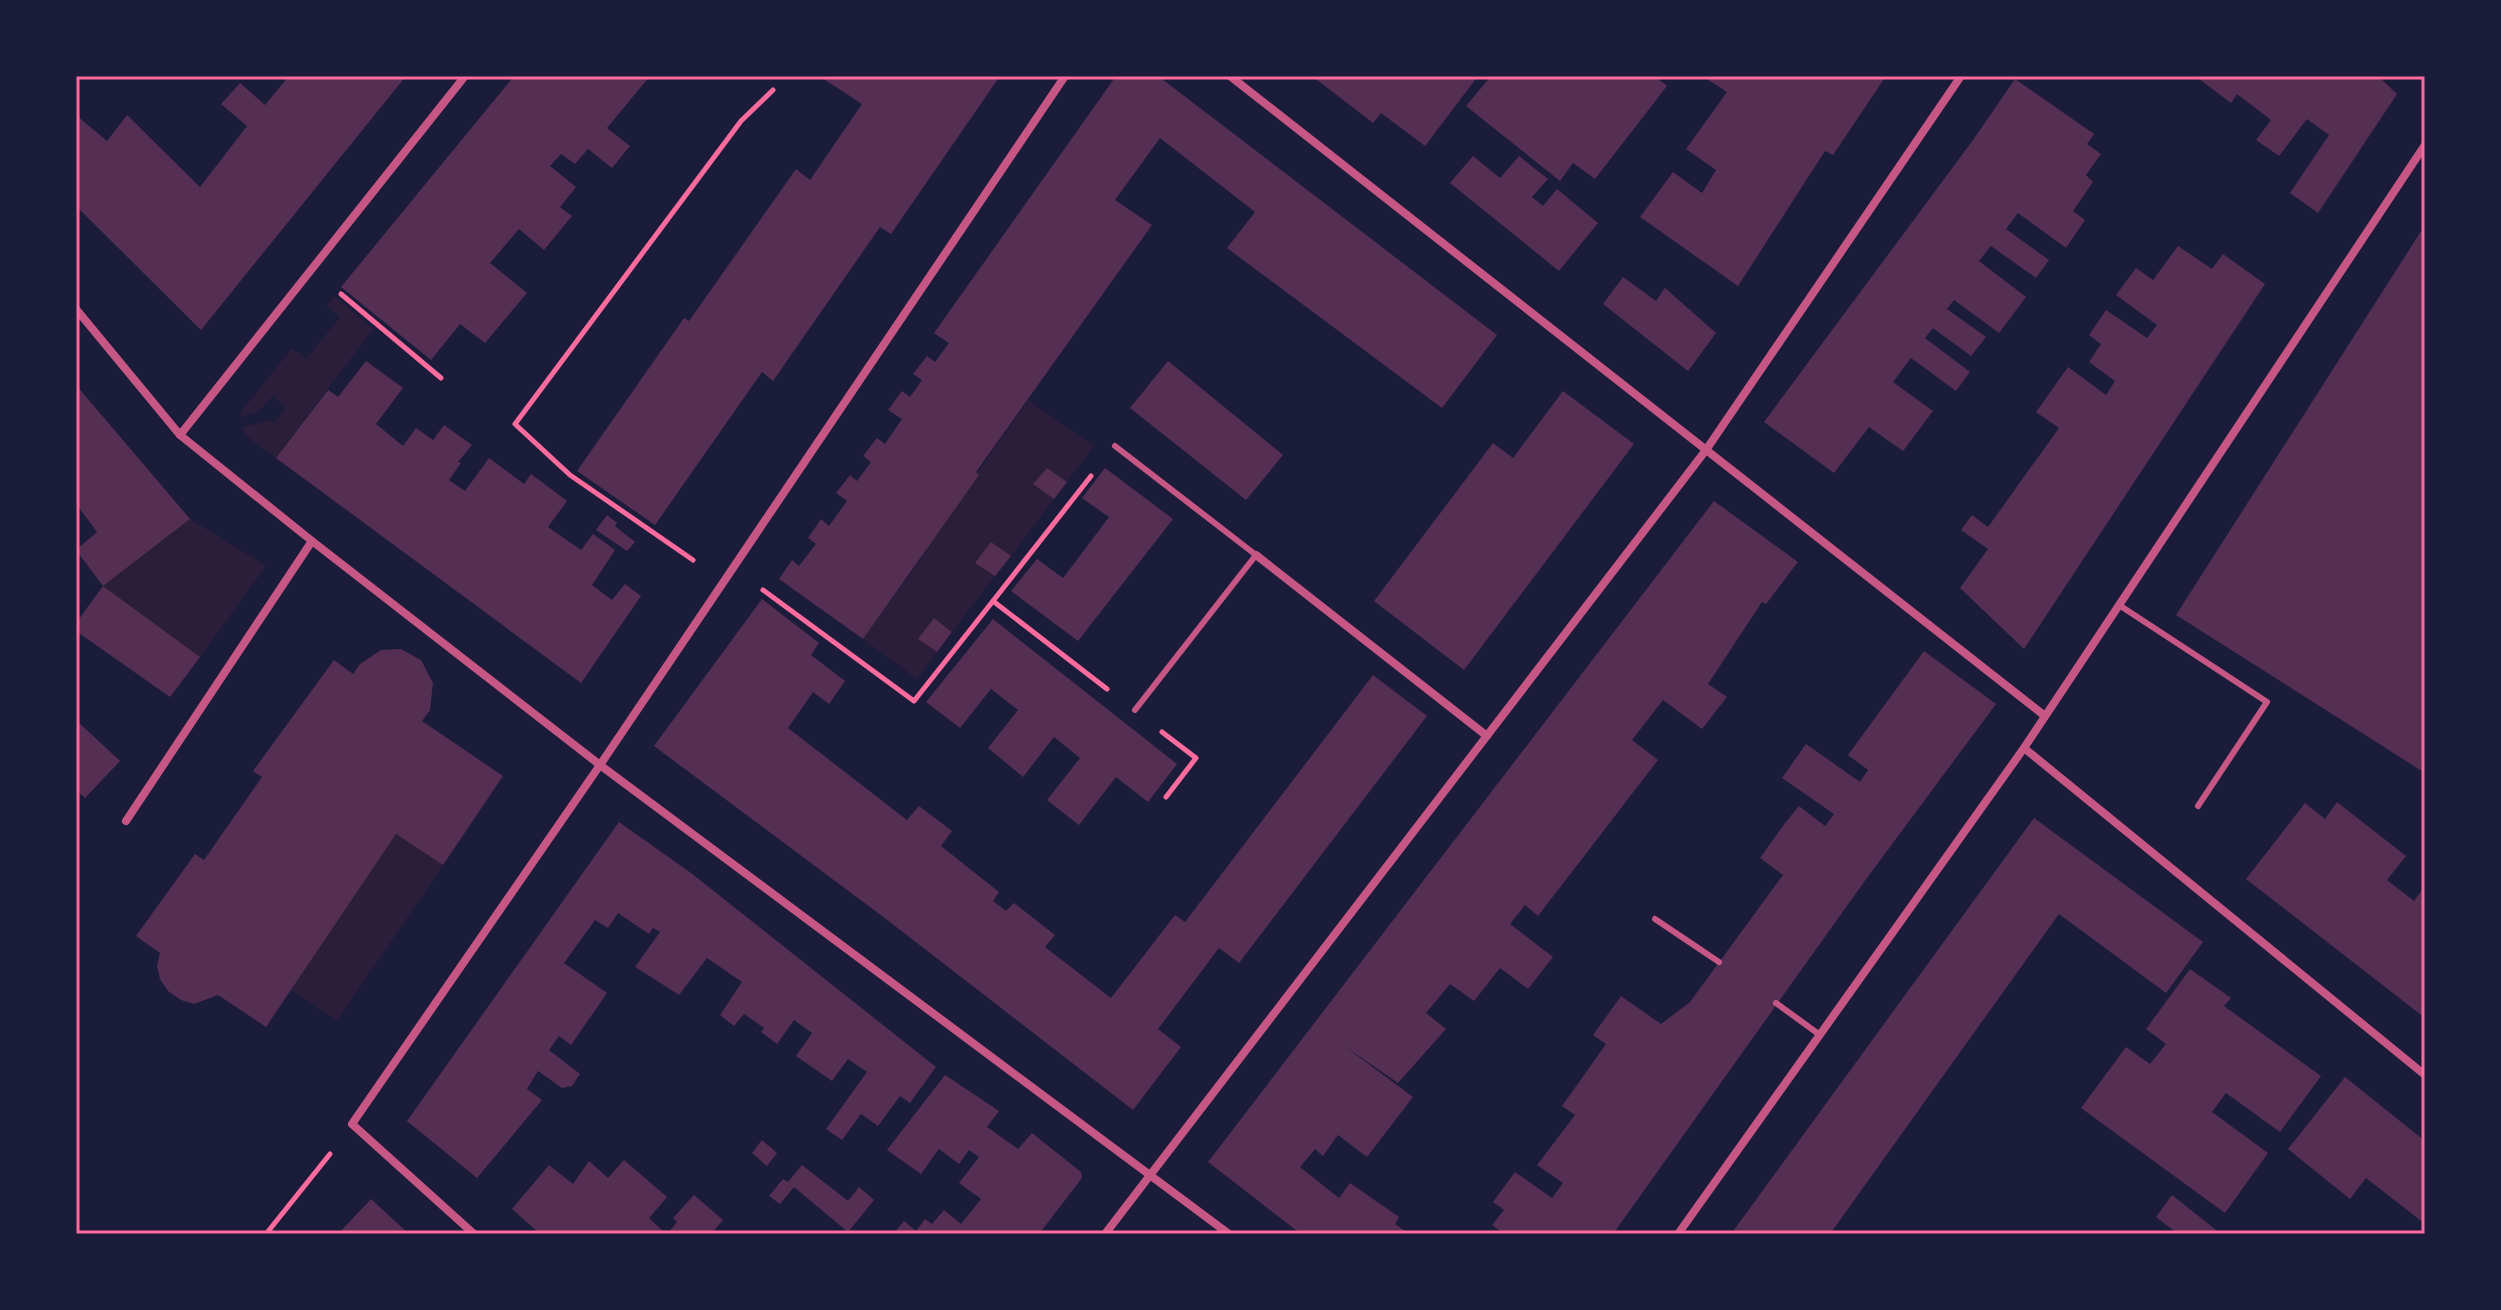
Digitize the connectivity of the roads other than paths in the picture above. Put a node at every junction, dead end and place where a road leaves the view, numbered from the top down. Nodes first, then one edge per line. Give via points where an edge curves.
1 (465, 76) edge
2 (1065, 76) edge
3 (1230, 76) edge
4 (1961, 76) edge
5 (2425, 145) edge
6 (76, 310) edge
7 (180, 435) junction
8 (1115, 446) road end
9 (1706, 450) junction
10 (312, 541) junction
11 (1256, 555) junction
12 (2119, 605) junction
13 (1135, 710) road end
14 (2045, 716) junction
15 (1487, 736) junction
16 (2024, 748) junction
17 (600, 765) junction
18 (2198, 806) dead end
19 (126, 821) dead end
20 (1655, 919) dead end
21 (1719, 962) dead end
22 (1776, 1003) dead end
23 (1820, 1035) junction
24 (2425, 1075) edge
25 (1151, 1173) junction
26 (474, 1234) edge
27 (1105, 1234) edge
28 (1229, 1234) edge
29 (1678, 1234) edge

1 - 7 street
2 - 17 street
3 - 9 street
4 - 9 street
5 - 12 street
6 - 7 street
7 - 10 street
8 - 11 lane
9 - 14 street
9 - 15 street
10 - 17 street
10 - 19 street
11 - 13 lane
11 - 15 street
12 - 14 street
12 - 18 lane via 2267,702
14 - 16 street
15 - 25 street
16 - 23 street
16 - 24 street
17 - 25 street
17 - 26 street via 352,1124
20 - 21 lane
22 - 23 lane
23 - 29 street
25 - 27 street
25 - 28 street

